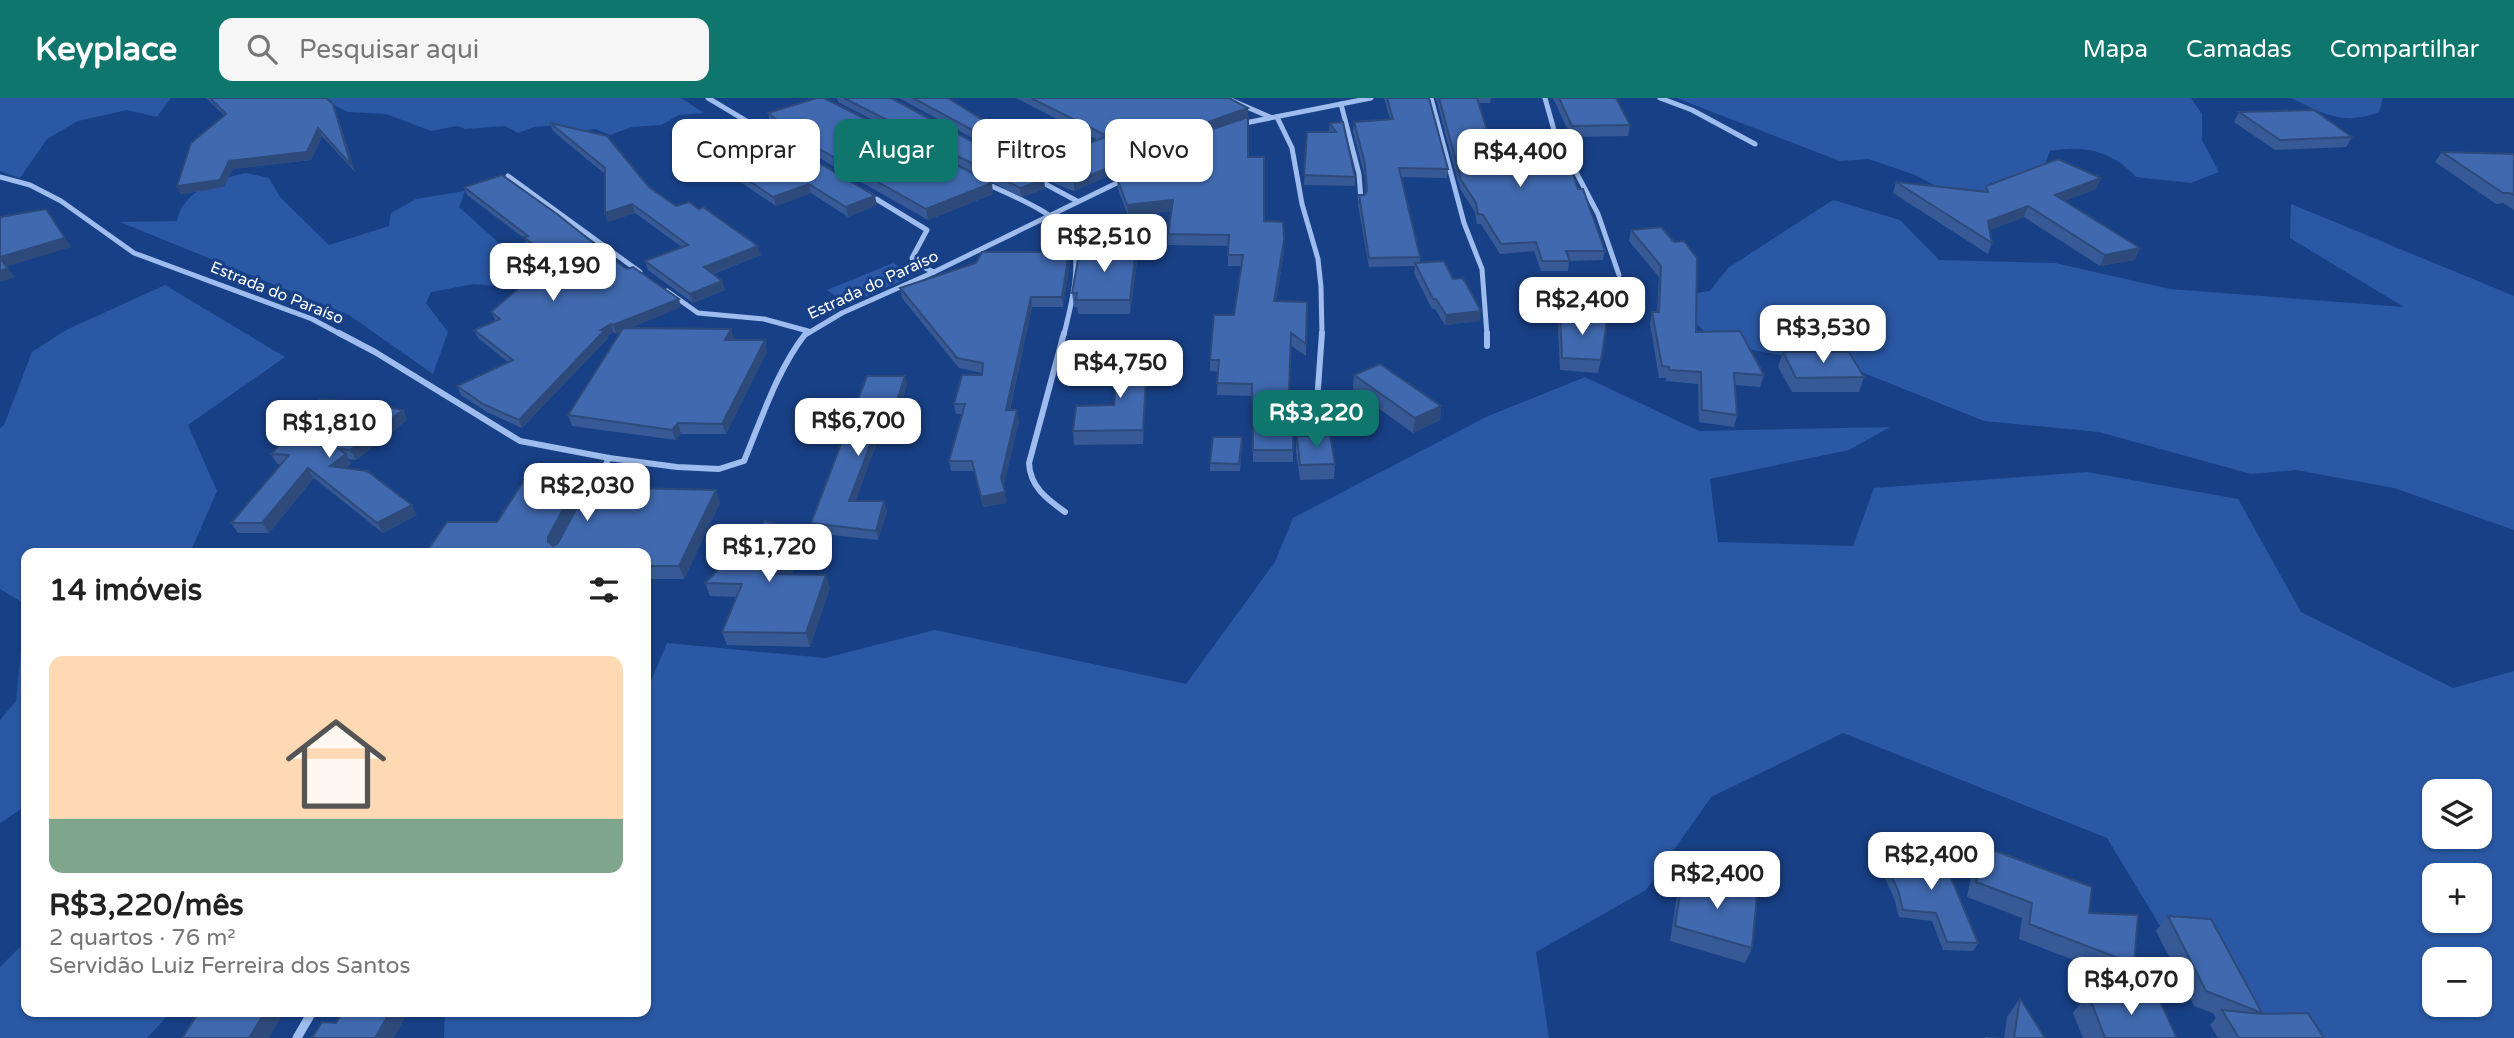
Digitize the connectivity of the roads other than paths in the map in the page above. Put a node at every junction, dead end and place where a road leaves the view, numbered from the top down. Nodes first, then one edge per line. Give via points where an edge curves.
1 (708, 98) edge
2 (1226, 98) edge
3 (1367, 98) edge
4 (1431, 98) edge
5 (1545, 98) edge
6 (1660, 98) edge
7 (1341, 104) junction
8 (1274, 117) junction
9 (744, 119) edge
10 (1230, 127) edge
11 (1755, 144) dead end
12 (508, 176) edge
13 (0, 177) edge
14 (984, 182) edge
15 (1041, 182) edge
16 (1117, 182) edge
17 (864, 191) edge
18 (1361, 200) edge
19 (1077, 201) junction
20 (1047, 216) junction
21 (934, 272) junction
22 (641, 273) edge
23 (1619, 275) dead end
24 (664, 289) edge
25 (808, 331) junction
26 (1487, 346) dead end
27 (1315, 429) dead end
28 (609, 458) junction
29 (584, 506) edge
30 (1065, 512) dead end
31 (309, 1017) edge
32 (297, 1038) edge

1 - 9 street
2 - 8 street
3 - 7 street
4 - 26 street via 1464,223 1482,269
5 - 23 street via 1554,130 1598,214
6 - 11 street
7 - 8 street
7 - 18 street
8 - 10 street
8 - 27 street via 1287,130 1293,146 1319,266 1322,311
12 - 22 street
13 - 28 street, Estrada do Paraíso via 30,185 61,201 134,253 312,320 376,352 520,441
14 - 20 street
15 - 19 street
16 - 19 street, Estrada do Paraíso
17 - 21 street via 927,230 912,258
19 - 20 street, Estrada do Paraíso
20 - 21 street, Estrada do Paraíso
20 - 30 street via 1070,236 1077,253 1061,352 1030,455 1031,478 1044,497
21 - 25 street, Estrada do Paraíso
24 - 25 street via 698,313 764,319
25 - 28 street, Estrada do Paraíso via 769,400 744,461 719,469
28 - 29 street
31 - 32 street

